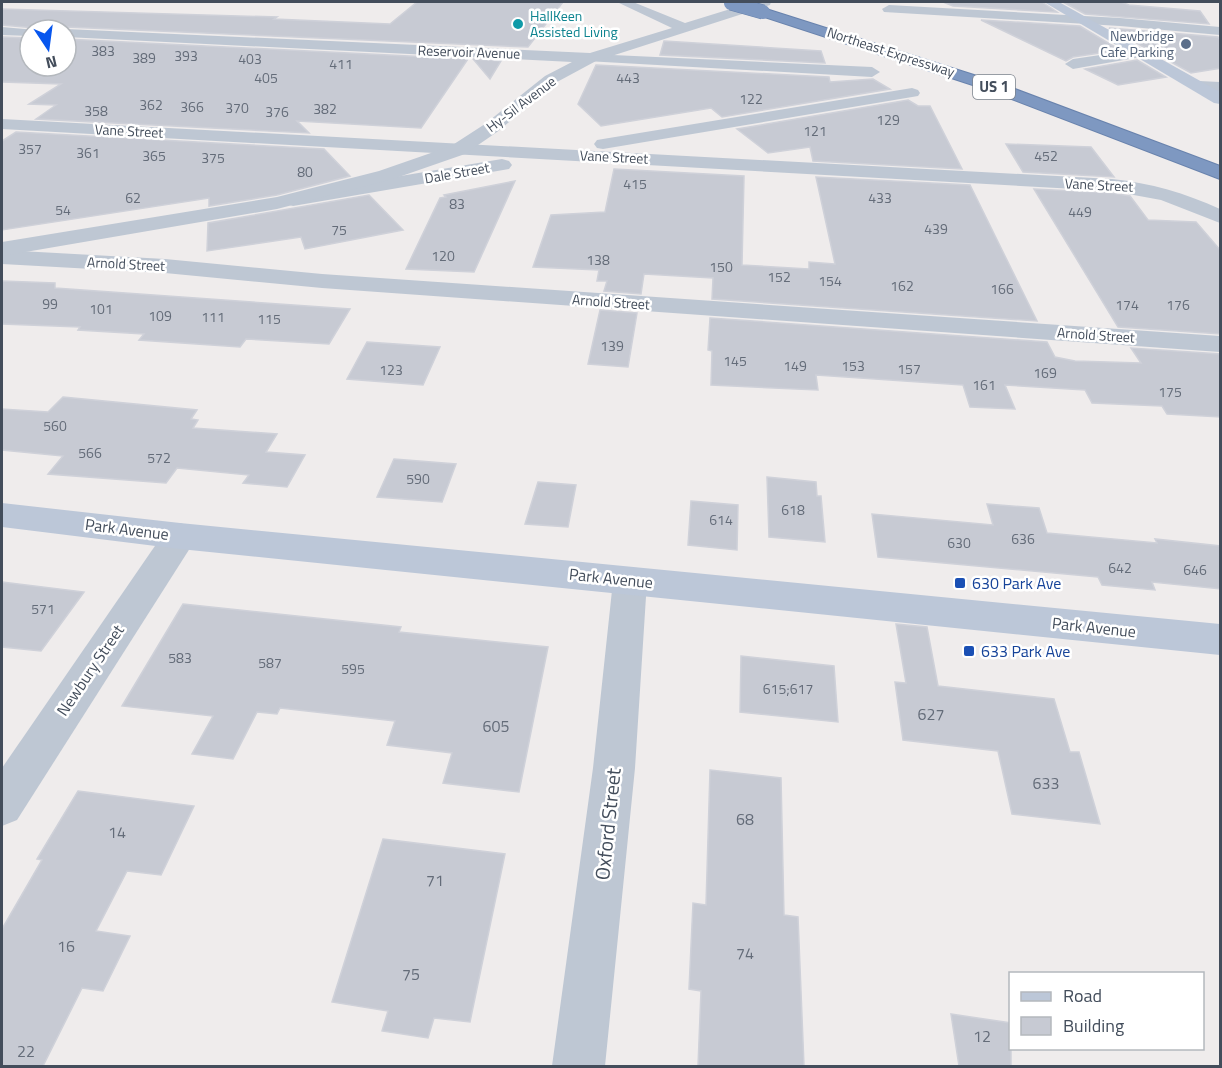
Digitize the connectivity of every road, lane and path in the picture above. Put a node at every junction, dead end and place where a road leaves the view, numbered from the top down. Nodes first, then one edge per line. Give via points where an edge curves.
1 (623, 2) edge
2 (729, 2) edge
3 (1050, 2) edge
4 (788, 4) dead end
5 (764, 7) edge
6 (889, 9) dead end
7 (1083, 20) junction
8 (847, 21) dead end
9 (682, 27) junction
10 (2, 31) edge
11 (1221, 31) edge
12 (18, 32) edge
13 (78, 34) edge
14 (1142, 53) junction
15 (591, 58) junction
16 (1073, 64) dead end
17 (784, 69) junction
18 (872, 72) dead end
19 (1199, 86) junction
20 (1221, 87) edge
21 (912, 93) dead end
22 (810, 96) junction
23 (1221, 99) edge
24 (2, 124) edge
25 (458, 150) junction
26 (550, 154) junction
27 (1221, 173) edge
28 (278, 203) junction
29 (1221, 217) edge
30 (2, 249) edge
31 (2, 257) edge
32 (1221, 344) edge
33 (2, 515) edge
34 (180, 536) junction
35 (630, 581) junction
36 (1221, 640) edge
37 (2, 805) edge
38 (578, 1066) edge

1 - 9 street
2 - 5 highway, Northeast Expressway / US 1, bridge
3 - 7 main road
4 - 8 highway, Northeast Expressway
5 - 9 street, Hy-Sil Avenue
5 - 27 highway, Northeast Expressway / US 1 via 977,81
6 - 7 street
7 - 11 street
7 - 14 main road
9 - 15 street, Hy-Sil Avenue
10 - 12 street
13 - 15 street, Reservoir Avenue
14 - 16 street
14 - 19 main road
15 - 17 street, Reservoir Avenue
15 - 25 street, Hy-Sil Avenue via 551,79
17 - 18 street, Reservoir Avenue
17 - 22 street
19 - 20 street
19 - 23 main road
21 - 22 street, Dale Street
22 - 26 street, Dale Street
24 - 25 street, Vane Street
25 - 26 street, Vane Street
25 - 28 street, Hy-Sil Avenue via 386,176
26 - 28 street, Dale Street
26 - 29 street, Vane Street via 1145,188 1165,192
28 - 30 street, Dale Street
31 - 32 street, Arnold Street
33 - 34 main road, Park Avenue
34 - 35 main road, Park Avenue
34 - 37 street, Newbury Street
35 - 36 main road, Park Avenue
35 - 38 street, Oxford Street via 613,780

